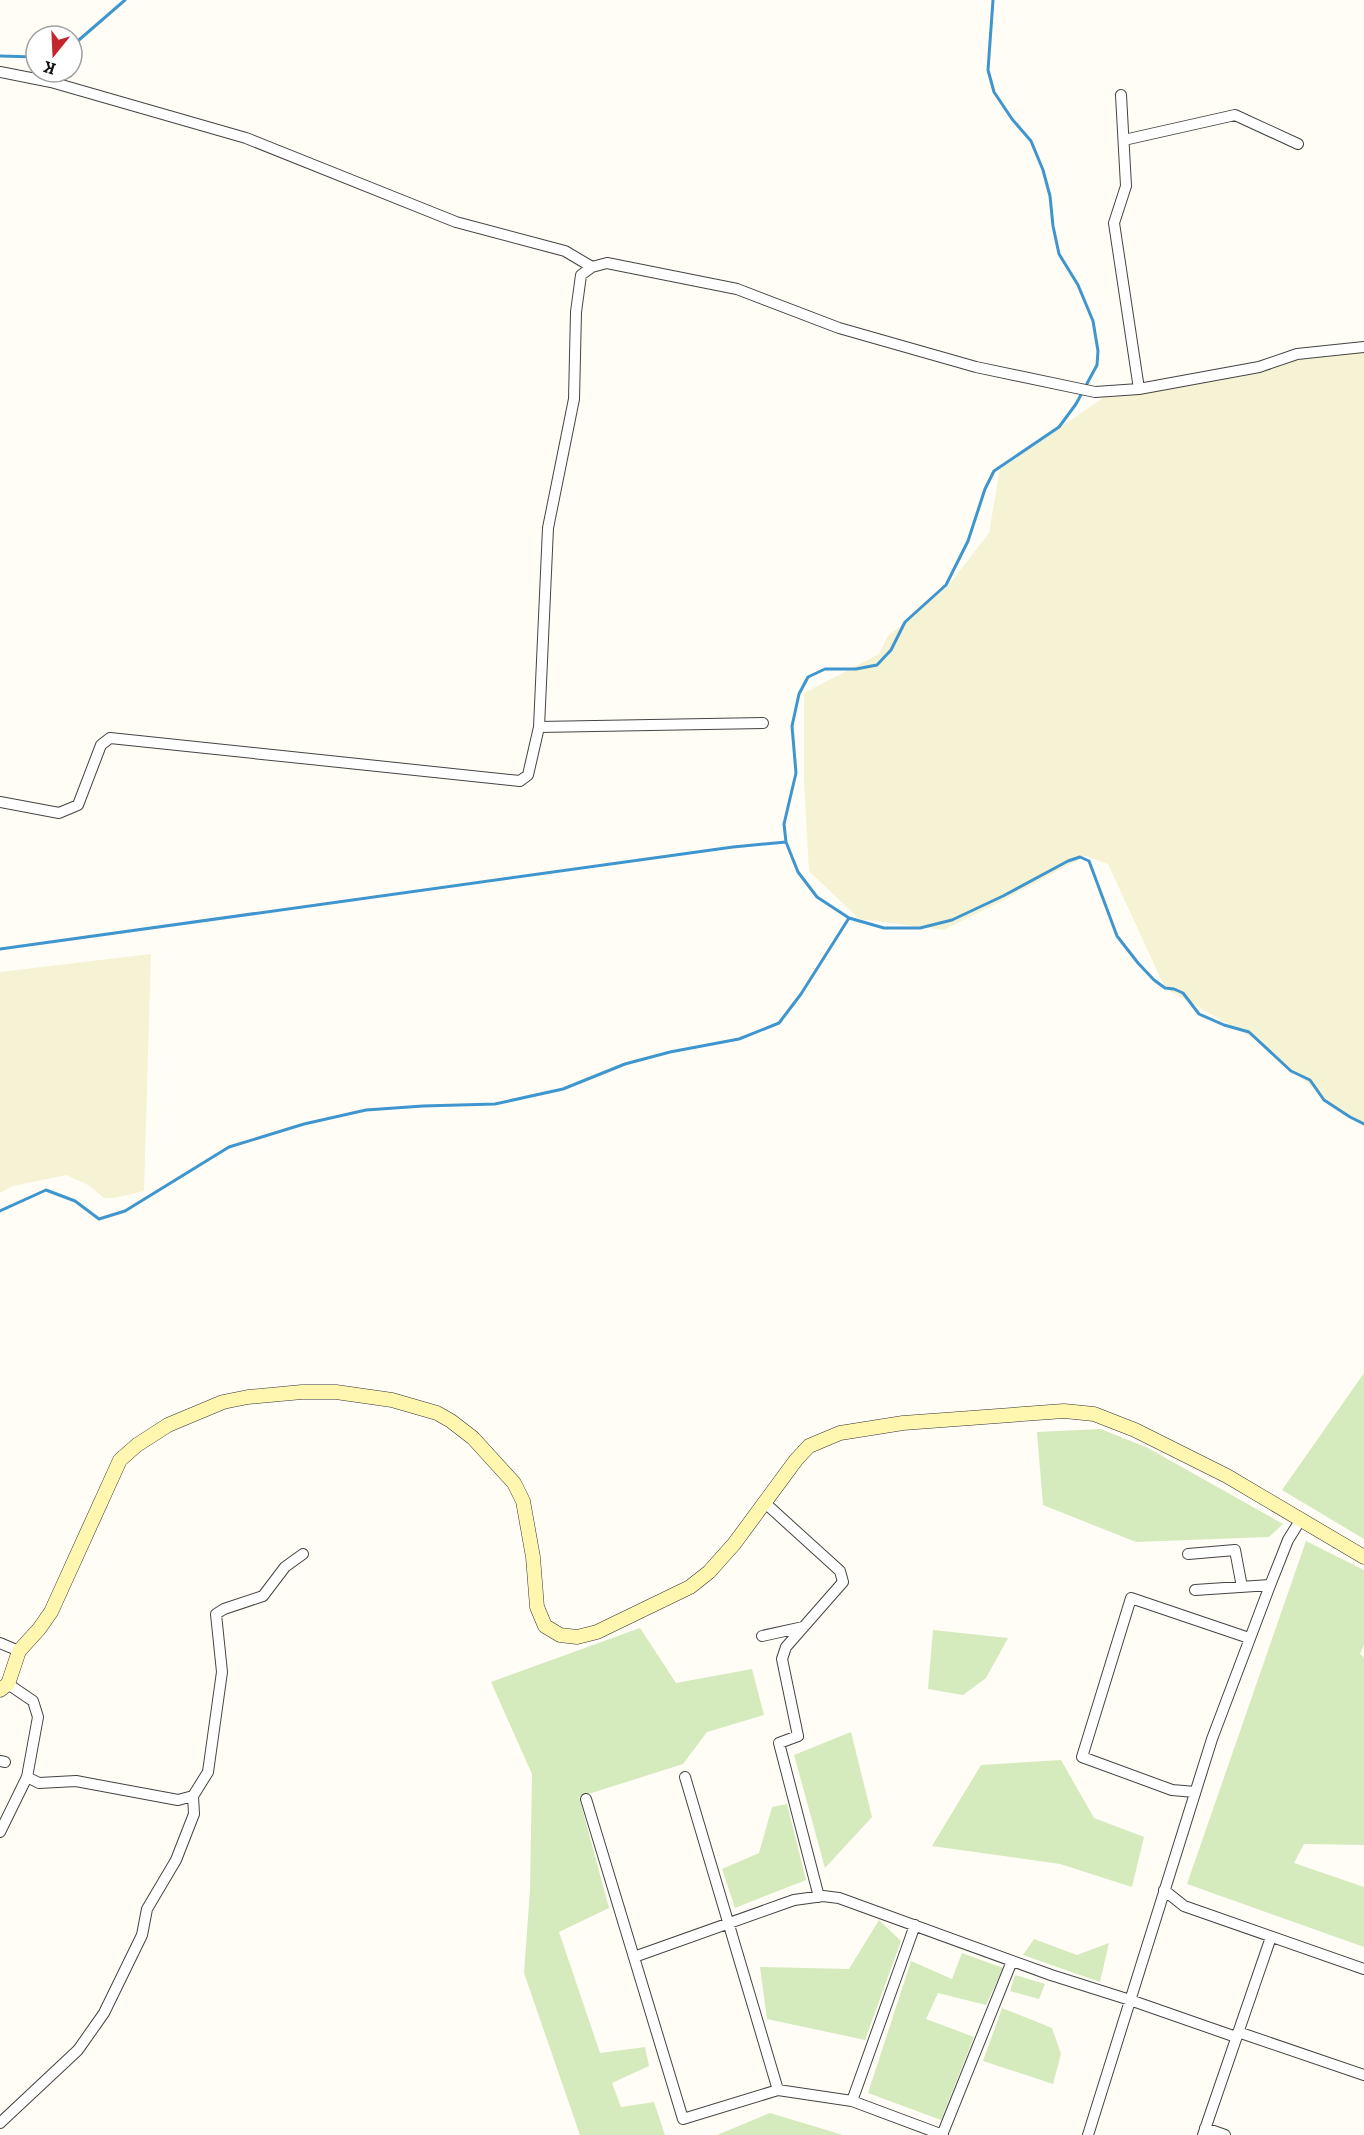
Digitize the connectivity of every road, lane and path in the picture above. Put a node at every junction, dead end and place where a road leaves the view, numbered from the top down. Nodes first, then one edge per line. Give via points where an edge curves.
1 (0, 72) edge
2 (1121, 95) dead end
3 (1124, 140) junction
4 (1298, 144) dead end
5 (592, 267) junction
6 (1364, 347) edge
7 (1139, 389) junction
8 (763, 723) dead end
9 (539, 727) junction
10 (0, 802) edge
11 (764, 1502) junction
12 (1301, 1519) junction
13 (303, 1554) dead end
14 (1188, 1554) dead end
15 (1364, 1557) edge
16 (1270, 1585) junction
17 (1242, 1587) junction
18 (1196, 1590) dead end
19 (803, 1627) junction
20 (762, 1636) dead end
21 (1248, 1638) junction
22 (0, 1643) edge
23 (19, 1651) junction
24 (4, 1687) edge
25 (685, 1777) dead end
26 (27, 1778) junction
27 (1195, 1792) junction
28 (193, 1796) junction
29 (586, 1799) dead end
30 (0, 1832) edge
31 (1164, 1890) junction
32 (819, 1897) junction
33 (727, 1922) junction
34 (915, 1925) junction
35 (1271, 1937) junction
36 (633, 1957) junction
37 (1012, 1961) junction
38 (1364, 1969) edge
39 (1130, 2000) junction
40 (1237, 2035) junction
41 (1364, 2075) edge
42 (778, 2090) junction
43 (852, 2101) junction
44 (0, 2123) edge
45 (1204, 2132) edge
46 (943, 2135) edge
47 (1088, 2135) edge
48 (1225, 2135) edge

1 - 5 street via 51,82 246,138 456,222 565,251
2 - 3 street
3 - 4 street via 1235,115
3 - 7 street via 1126,186 1114,223
5 - 7 street via 607,263 737,289 839,328 1068,387 1095,392
5 - 9 street via 580,276 574,399 548,528
6 - 7 street via 1297,354 1259,367
8 - 9 street
9 - 10 street via 528,775 520,781 110,738 101,745 78,805 59,813
11 - 12 street via 809,1446 840,1432 903,1423 1064,1411 1094,1414 1135,1430
11 - 19 street via 840,1571 843,1582
11 - 23 street via 734,1544 690,1587 597,1632 577,1637 560,1635 545,1626 537,1607 523,1501 514,1483 451,1420 392,1400 336,1392 280,1393 223,1402 168,1425 120,1460 51,1612
12 - 15 street
12 - 16 street
13 - 28 street via 285,1567 263,1596 216,1614 222,1672 208,1772
14 - 17 street via 1235,1550
16 - 17 street
16 - 21 street
17 - 18 street
19 - 20 street
19 - 32 street via 786,1647 782,1659 798,1736 779,1743
21 - 27 street
21 - 27 street via 1131,1598 1082,1757 1172,1790
22 - 23 street
23 - 24 street
24 - 26 street via 33,1701 38,1717
25 - 33 street
26 - 28 street via 39,1783 76,1781 178,1800
26 - 30 street
27 - 31 street
28 - 44 street via 194,1815 176,1860 147,1909 142,1935 104,2013 78,2050
29 - 36 street
31 - 35 street via 1184,1906
31 - 39 street
32 - 33 street via 794,1900
32 - 34 street via 839,1898
33 - 36 street
33 - 42 street
34 - 37 street
34 - 43 street
35 - 38 street
35 - 40 street
36 - 42 street via 683,2120
37 - 39 street
37 - 46 street
39 - 40 street
39 - 47 street
40 - 41 street
40 - 45 street
42 - 43 street
43 - 46 street
45 - 48 street

